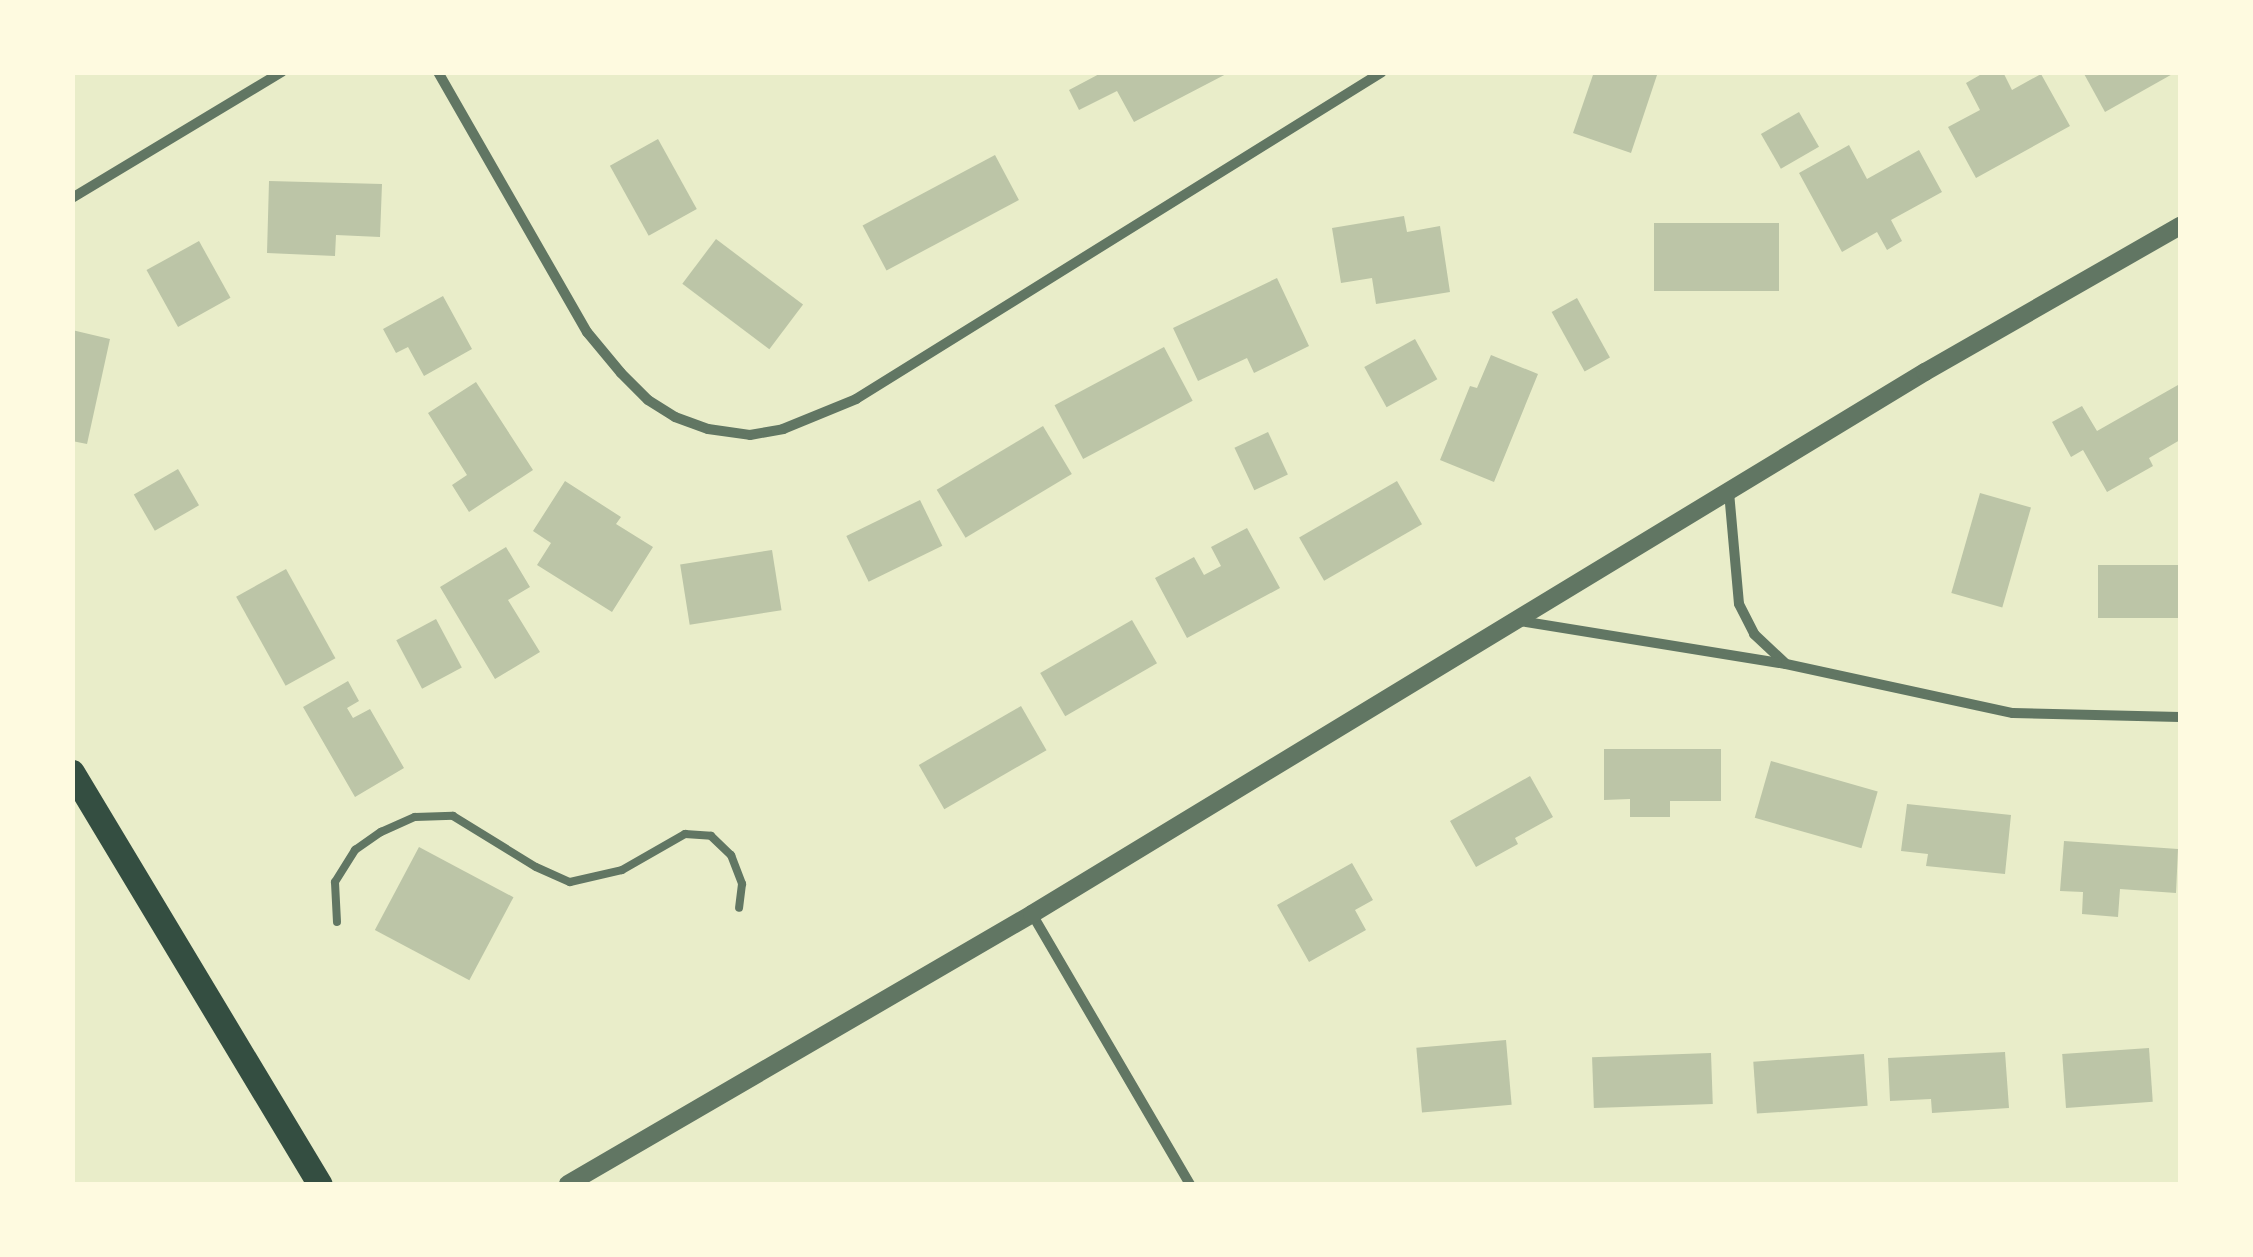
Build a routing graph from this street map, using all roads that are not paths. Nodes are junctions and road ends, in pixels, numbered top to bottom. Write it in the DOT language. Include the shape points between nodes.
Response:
graph roads {
  1 [pos="282,72"];
  2 [pos="438,72"];
  3 [pos="1382,72"];
  4 [pos="72,198"];
  5 [pos="2180,226"];
  6 [pos="1730,492"];
  7 [pos="1514,620"];
  8 [pos="1786,664"];
  9 [pos="2180,717"];
  10 [pos="72,772"];
  11 [pos="739,908"];
  12 [pos="1032,914"];
  13 [pos="338,922"];
  14 [pos="320,1184"];
  15 [pos="568,1184"];
  16 [pos="1190,1184"];
  1 -- 4 [label="street"];
  2 -- 3 [label="street" via="588,332 621,373 675,417 750,435 783,430 856,399"];
  5 -- 6 [label="street"];
  6 -- 7 [label="street"];
  6 -- 8 [label="street" via="1739,604 1754,634"];
  7 -- 8 [label="street"];
  7 -- 12 [label="street"];
  8 -- 9 [label="street" via="2013,713"];
  10 -- 14 [label="main road"];
  11 -- 13 [label="lane" via="742,884 731,856 711,836 685,834 622,870 570,882 454,816 415,818 355,850 335,882"];
  12 -- 15 [label="street"];
  12 -- 16 [label="street"];
}
